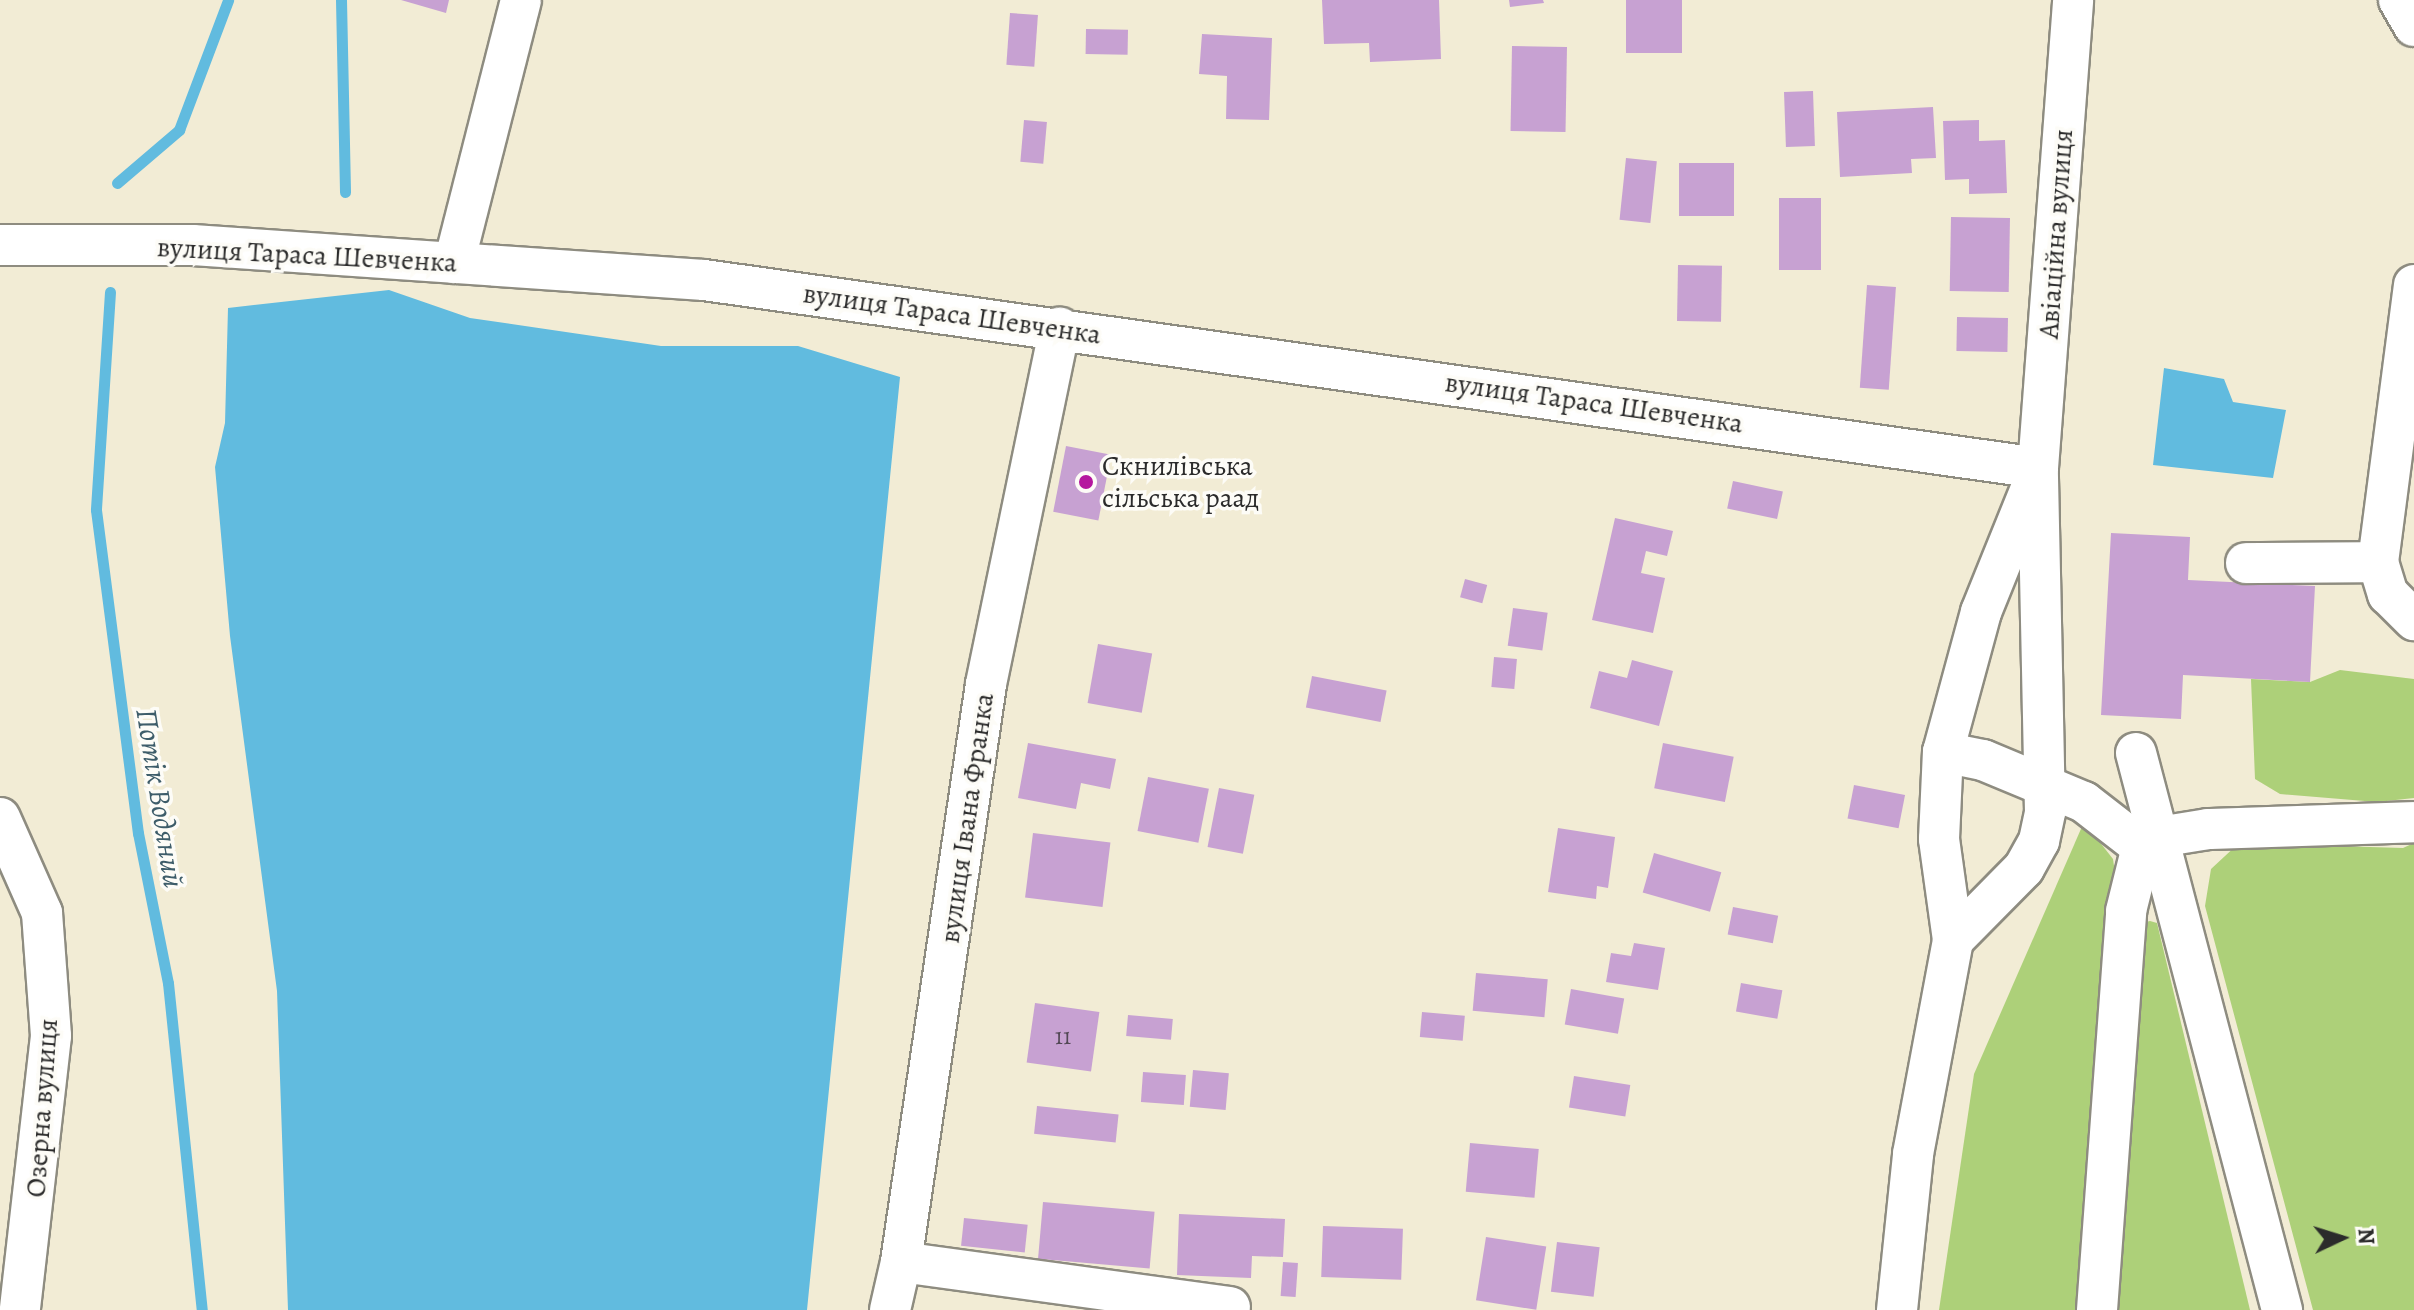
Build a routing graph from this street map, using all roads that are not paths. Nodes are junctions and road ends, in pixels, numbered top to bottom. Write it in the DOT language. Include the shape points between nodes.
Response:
graph roads {
  1 [pos="2073,0"];
  2 [pos="2399,0"];
  3 [pos="521,1"];
  4 [pos="2414,26"];
  5 [pos="0,245"];
  6 [pos="454,263"];
  7 [pos="2414,285"];
  8 [pos="1060,328"];
  9 [pos="2038,468"];
  10 [pos="2378,562"];
  11 [pos="2246,563"];
  12 [pos="2414,620"];
  13 [pos="1943,752"];
  14 [pos="2136,753"];
  15 [pos="2046,786"];
  16 [pos="0,818"];
  17 [pos="2414,822"];
  18 [pos="2151,842"];
  19 [pos="1953,940"];
  20 [pos="901,1262"];
  21 [pos="1230,1307"];
  22 [pos="20,1310"];
  23 [pos="890,1310"];
  24 [pos="1897,1310"];
  25 [pos="2097,1310"];
  26 [pos="2282,1310"];
  1 -- 9 [label="street, Авіаційна вулиця"];
  2 -- 4 [label="street"];
  3 -- 6 [label="street"];
  5 -- 6 [label="street, вулиця Тараса Шевченка" via="193,245"];
  6 -- 8 [label="street, вулиця Тараса Шевченка" via="704,280"];
  7 -- 10 [label="street"];
  8 -- 9 [label="street, вулиця Тараса Шевченка"];
  8 -- 20 [label="street, вулиця Івана Франка" via="986,684"];
  9 -- 13 [label="street" via="1981,612"];
  9 -- 15 [label="street"];
  10 -- 11 [label="street"];
  10 -- 12 [label="street" via="2388,594"];
  13 -- 15 [label="street" via="1983,760"];
  13 -- 19 [label="street" via="1939,839"];
  14 -- 18 [label="street"];
  15 -- 18 [label="street"];
  15 -- 19 [label="street" via="2039,841 2024,868"];
  16 -- 22 [label="street, Озерна вулиця" via="42,913 51,1036"];
  17 -- 18 [label="street" via="2208,829"];
  18 -- 25 [label="street" via="2126,911"];
  18 -- 26 [label="street"];
  19 -- 24 [label="street" via="1913,1154"];
  20 -- 21 [label="street"];
  20 -- 23 [label="street, вулиця Івана Франка"];
}
